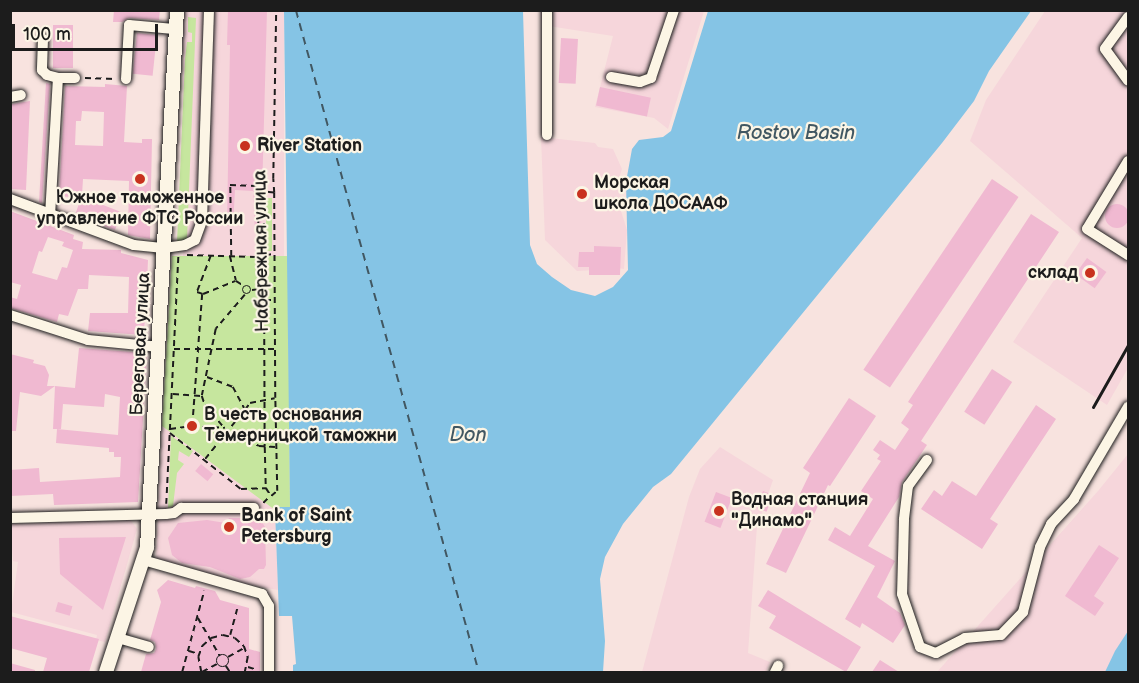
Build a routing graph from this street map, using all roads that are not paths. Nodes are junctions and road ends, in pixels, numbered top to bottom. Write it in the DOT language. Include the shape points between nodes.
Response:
graph roads {
  1 [pos="177,10"];
  2 [pos="209,10"];
  3 [pos="547,10"];
  4 [pos="674,10"];
  5 [pos="1128,17"];
  6 [pos="174,29"];
  7 [pos="43,39"];
  8 [pos="611,77"];
  9 [pos="58,78"];
  10 [pos="75,78"];
  11 [pos="126,79"];
  12 [pos="1128,81"];
  13 [pos="547,135"];
  14 [pos="1128,161"];
  15 [pos="10,199"];
  16 [pos="50,216"];
  17 [pos="164,248"];
  18 [pos="1128,255"];
  19 [pos="10,315"];
  20 [pos="167,348"];
  21 [pos="1128,407"];
  22 [pos="927,460"];
  23 [pos="254,507"];
  24 [pos="150,515"];
  25 [pos="10,518"];
  26 [pos="143,560"];
  27 [pos="118,638"];
  28 [pos="148,647"];
  29 [pos="263,671"];
  30 [pos="106,672"];
  1 -- 6 [label="main road, Береговая улица"];
  2 -- 17 [label="street" via="202,221 195,240"];
  3 -- 13 [label="street"];
  4 -- 8 [label="street" via="651,78 640,82"];
  5 -- 12 [label="street" via="1105,49"];
  6 -- 11 [label="street" via="129,25"];
  6 -- 17 [label="main road, Береговая улица"];
  7 -- 9 [label="street" via="42,70"];
  9 -- 10 [label="street"];
  9 -- 16 [label="street"];
  14 -- 18 [label="street" via="1087,228"];
  15 -- 16 [label="street"];
  16 -- 17 [label="street" via="134,245"];
  17 -- 20 [label="main road, Береговая улица"];
  19 -- 20 [label="street" via="88,340"];
  20 -- 24 [label="main road, Береговая улица"];
  21 -- 22 [label="street" via="1074,499 1051,524 1040,547 1023,612 1000,635 965,638 936,653 920,647 902,594 908,486"];
  23 -- 24 [label="street" via="181,508 174,513"];
  24 -- 25 [label="street"];
  24 -- 26 [label="main road, Береговая улица"];
  26 -- 27 [label="main road, Береговая улица"];
  26 -- 29 [label="street" via="265,596 269,606"];
  27 -- 28 [label="street"];
  27 -- 30 [label="main road, Береговая улица"];
}
